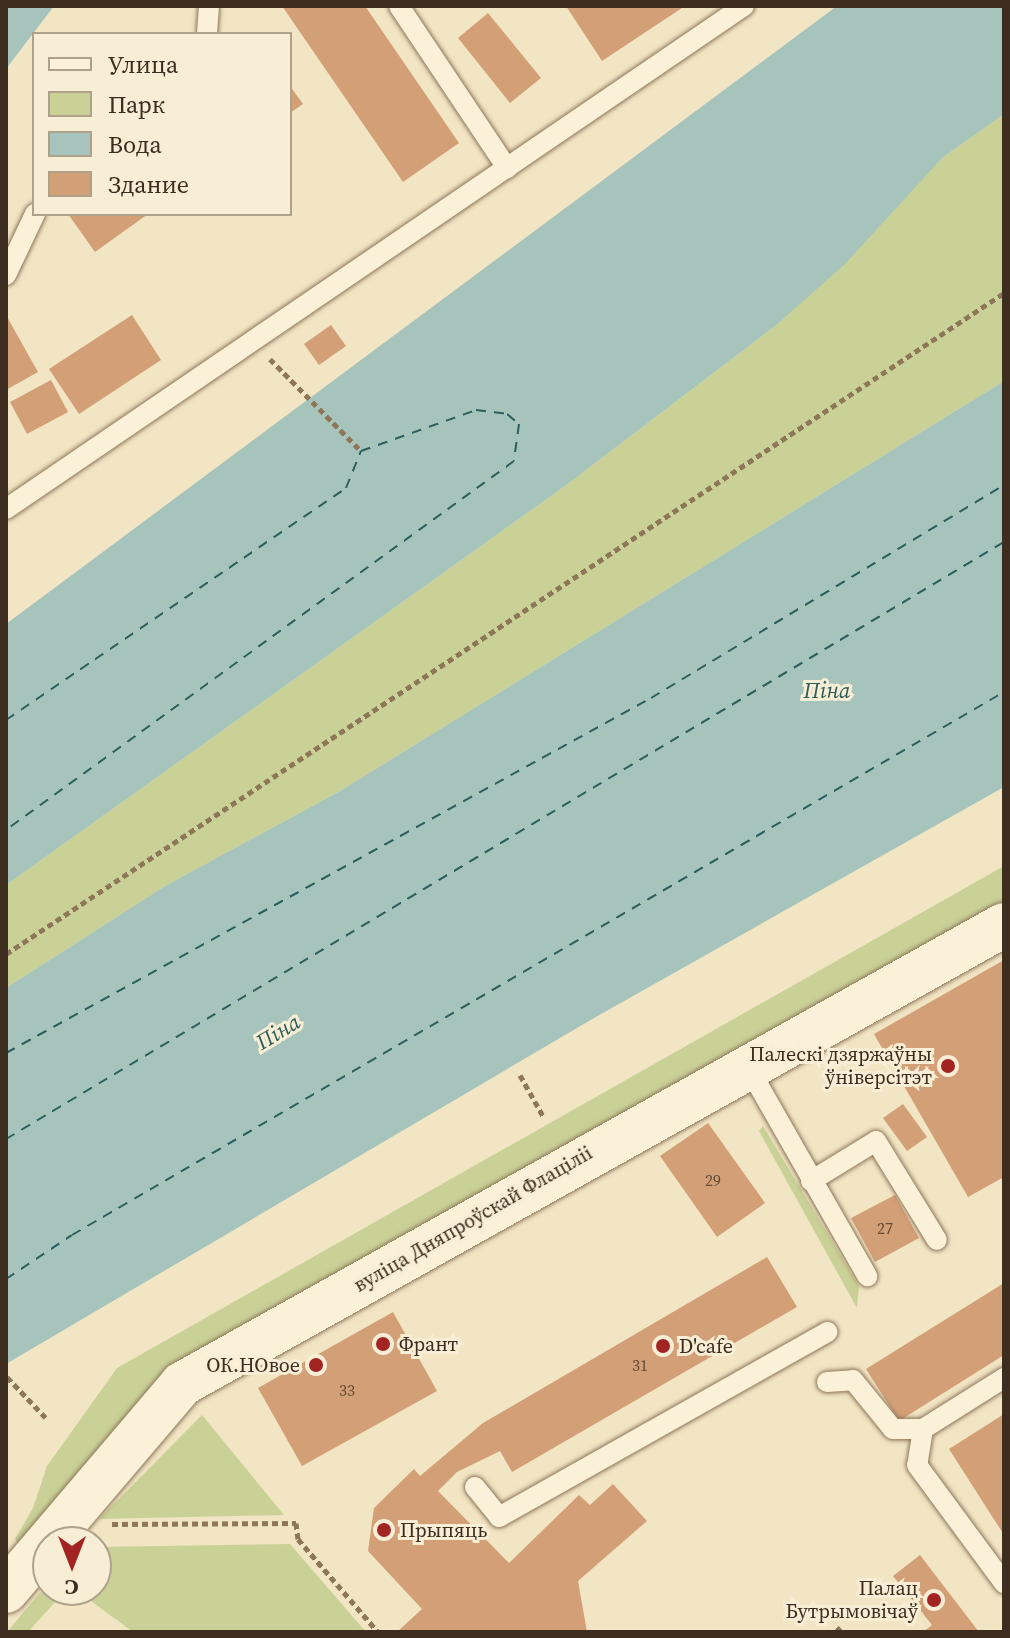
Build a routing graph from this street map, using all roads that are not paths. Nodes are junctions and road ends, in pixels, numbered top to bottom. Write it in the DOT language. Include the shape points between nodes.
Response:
graph roads {
  1 [pos="209,6"];
  2 [pos="399,6"];
  3 [pos="744,6"];
  4 [pos="207,32"];
  5 [pos="507,168"];
  6 [pos="34,216"];
  7 [pos="6,275"];
  8 [pos="6,509"];
  9 [pos="1004,925"];
  10 [pos="748,1067"];
  11 [pos="811,1181"];
  12 [pos="937,1240"];
  13 [pos="867,1276"];
  14 [pos="827,1332"];
  15 [pos="1004,1378"];
  16 [pos="827,1382"];
  17 [pos="923,1429"];
  18 [pos="475,1487"];
  19 [pos="1004,1583"];
  20 [pos="6,1591"];
  1 -- 4 [label="lane"];
  2 -- 5 [label="lane"];
  3 -- 5 [label="lane"];
  5 -- 8 [label="lane"];
  6 -- 7 [label="lane"];
  9 -- 10 [label="street, вуліца Дняпроўскай Флаціліі"];
  10 -- 11 [label="lane"];
  10 -- 20 [label="street, вуліца Дняпроўскай Флаціліі" via="182,1384"];
  11 -- 12 [label="lane" via="876,1141"];
  11 -- 13 [label="lane"];
  14 -- 18 [label="lane" via="499,1517"];
  15 -- 17 [label="lane"];
  16 -- 17 [label="lane" via="853,1380 893,1429"];
  17 -- 19 [label="lane" via="917,1465"];
}
